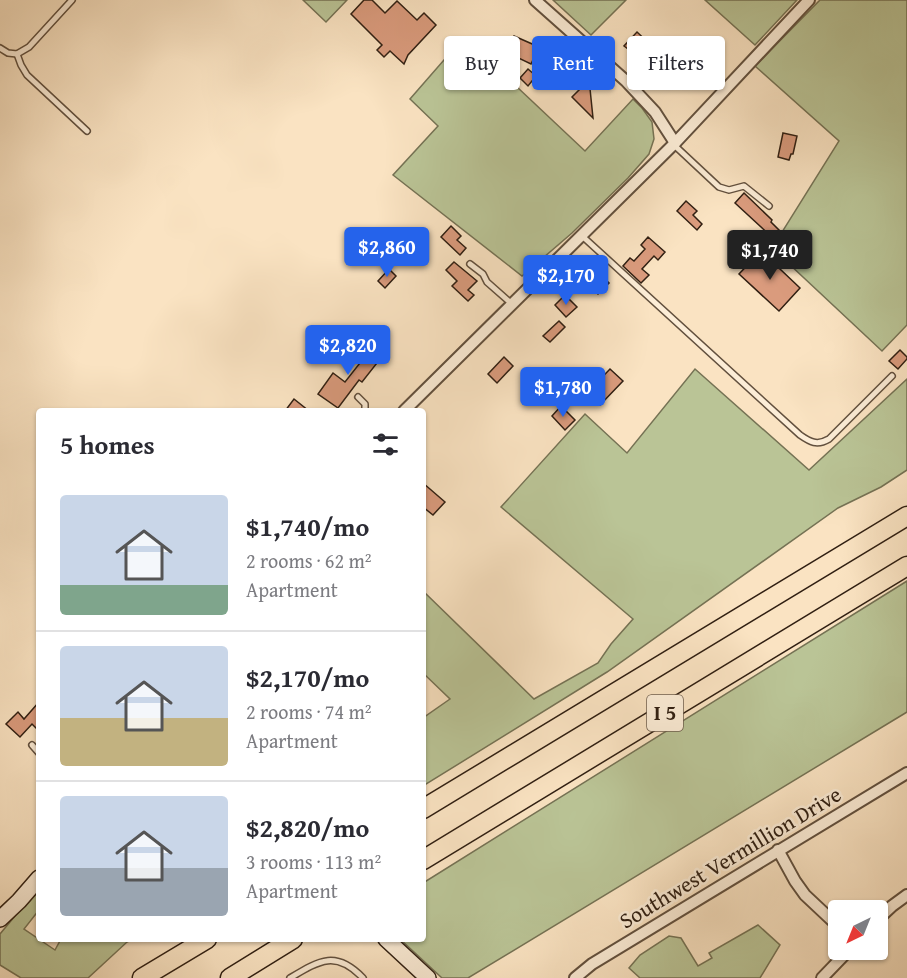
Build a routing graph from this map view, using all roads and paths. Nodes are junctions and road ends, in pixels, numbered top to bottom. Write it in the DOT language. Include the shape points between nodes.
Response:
graph roads {
  1 [pos="72,0"];
  2 [pos="535,0"];
  3 [pos="808,0"];
  4 [pos="0,48"];
  5 [pos="17,54"];
  6 [pos="87,131"];
  7 [pos="674,143"];
  8 [pos="768,206"];
  9 [pos="581,236"];
  10 [pos="470,264"];
  11 [pos="512,304"];
  12 [pos="892,376"];
  13 [pos="358,397"];
  14 [pos="365,408"];
  15 [pos="407,408"];
  16 [pos="907,516"];
  17 [pos="907,566"];
  18 [pos="32,745"];
  19 [pos="36,750"];
  20 [pos="907,773"];
  21 [pos="426,807"];
  22 [pos="778,850"];
  23 [pos="426,858"];
  24 [pos="36,883"];
  25 [pos="907,895"];
  26 [pos="888,911"];
  27 [pos="828,917"];
  28 [pos="0,919"];
  29 [pos="202,942"];
  30 [pos="288,942"];
  31 [pos="389,942"];
  32 [pos="839,960"];
  33 [pos="142,978"];
  34 [pos="230,978"];
  35 [pos="290,978"];
  36 [pos="363,978"];
  37 [pos="428,978"];
  38 [pos="575,978"];
  39 [pos="822,978"];
  1 -- 5 [label="lane"];
  2 -- 7 [label="street" via="626,81 655,112"];
  3 -- 7 [label="street"];
  4 -- 5 [label="lane"];
  5 -- 6 [label="lane" via="27,75"];
  7 -- 8 [label="lane" via="719,187 729,190 744,186"];
  7 -- 9 [label="street"];
  9 -- 11 [label="street"];
  9 -- 12 [label="lane" via="810,442 829,439"];
  10 -- 11 [label="lane"];
  11 -- 15 [label="street"];
  13 -- 14 [label="lane"];
  16 -- 21 [label="highway, I 5"];
  17 -- 23 [label="highway, I 5"];
  18 -- 19 [label="lane"];
  20 -- 22 [label="street, Southwest Vermillion Drive"];
  22 -- 27 [label="street" via="805,895"];
  22 -- 38 [label="street, Southwest Vermillion Drive"];
  24 -- 28 [label="street"];
  25 -- 26 [label="street"];
  29 -- 33 [label="highway"];
  30 -- 34 [label="highway"];
  31 -- 37 [label="street"];
  32 -- 39 [label="street"];
  35 -- 36 [label="lane" via="327,960 344,963"];
}
